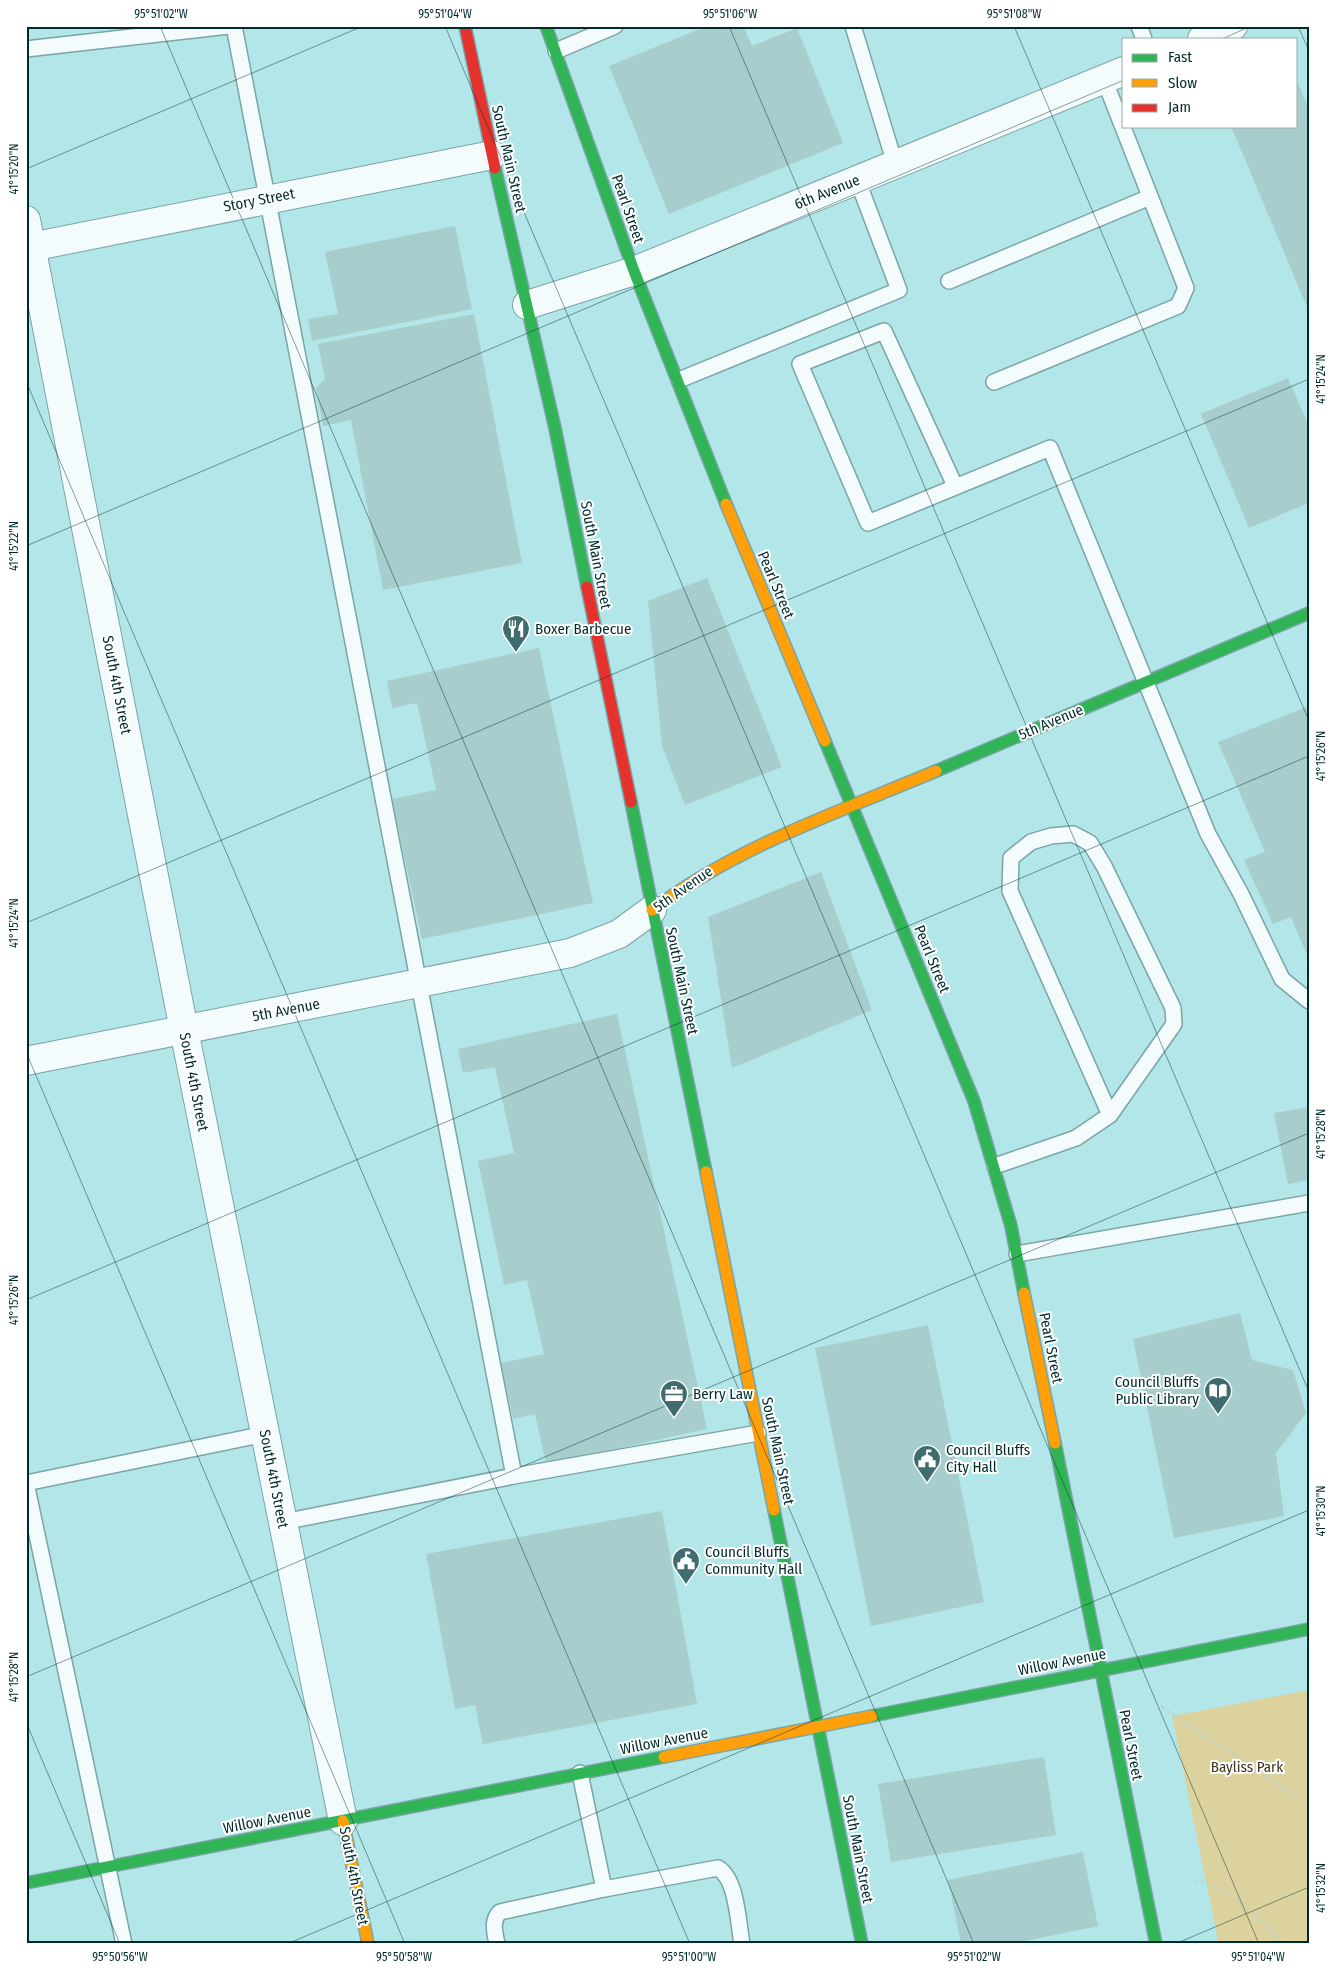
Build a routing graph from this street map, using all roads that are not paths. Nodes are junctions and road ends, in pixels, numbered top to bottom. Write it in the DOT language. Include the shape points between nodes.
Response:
graph roads {
  1 [pos="229,26"];
  2 [pos="234,26"];
  3 [pos="465,26"];
  4 [pos="546,26"];
  5 [pos="615,26"];
  6 [pos="853,26"];
  7 [pos="1139,26"];
  8 [pos="1233,26"];
  9 [pos="1144,38"];
  10 [pos="1204,38"];
  11 [pos="26,49"];
  12 [pos="556,51"];
  13 [pos="1114,75"];
  14 [pos="1122,102"];
  15 [pos="1130,128"];
  16 [pos="492,155"];
  17 [pos="895,164"];
  18 [pos="857,179"];
  19 [pos="1150,197"];
  20 [pos="268,198"];
  21 [pos="26,220"];
  22 [pos="29,247"];
  23 [pos="634,271"];
  24 [pos="949,282"];
  25 [pos="527,305"];
  26 [pos="679,380"];
  27 [pos="994,382"];
  28 [pos="955,486"];
  29 [pos="1309,613"];
  30 [pos="1145,682"];
  31 [pos="852,805"];
  32 [pos="652,910"];
  33 [pos="419,983"];
  34 [pos="1309,1001"];
  35 [pos="184,1030"];
  36 [pos="26,1061"];
  37 [pos="1110,1115"];
  38 [pos="995,1166"];
  39 [pos="1309,1203"];
  40 [pos="1017,1254"];
  41 [pos="758,1433"];
  42 [pos="265,1434"];
  43 [pos="514,1476"];
  44 [pos="26,1483"];
  45 [pos="283,1522"];
  46 [pos="1309,1630"];
  47 [pos="1100,1670"];
  48 [pos="818,1725"];
  49 [pos="580,1773"];
  50 [pos="343,1821"];
  51 [pos="109,1866"];
  52 [pos="26,1883"];
  53 [pos="604,1889"];
  54 [pos="124,1944"];
  55 [pos="368,1944"];
  56 [pos="497,1944"];
  57 [pos="742,1944"];
  58 [pos="862,1944"];
  59 [pos="1156,1944"];
  1 -- 11 [label="lane"];
  2 -- 20 [label="lane"];
  3 -- 16 [label="main road, South Main Street"];
  4 -- 12 [label="main road, Pearl Street"];
  5 -- 12 [label="lane"];
  6 -- 17 [label="lane"];
  7 -- 9 [label="lane"];
  8 -- 10 [label="street"];
  12 -- 23 [label="main road, Pearl Street"];
  13 -- 14 [label="lane"];
  13 -- 17 [label="street, 6th Avenue"];
  15 -- 19 [label="lane"];
  16 -- 20 [label="street, Story Street"];
  16 -- 25 [label="main road, South Main Street"];
  17 -- 18 [label="street, 6th Avenue"];
  18 -- 23 [label="street, 6th Avenue"];
  18 -- 26 [label="lane" via="899,290"];
  19 -- 24 [label="lane"];
  19 -- 27 [label="lane" via="1186,288 1178,306"];
  20 -- 22 [label="street, Story Street"];
  20 -- 33 [label="lane"];
  21 -- 22 [label="street, South 4th Street"];
  22 -- 35 [label="street, South 4th Street"];
  23 -- 25 [label="street, 6th Avenue"];
  23 -- 26 [label="main road, Pearl Street"];
  25 -- 32 [label="main road, South Main Street" via="555,428"];
  26 -- 31 [label="main road, Pearl Street" via="723,496"];
  28 -- 28 [label="lane" via="868,523 800,364 884,331"];
  28 -- 30 [label="lane" via="1050,448"];
  29 -- 30 [label="main road, 5th Avenue"];
  30 -- 31 [label="main road, 5th Avenue"];
  30 -- 34 [label="lane" via="1208,834 1282,979"];
  31 -- 32 [label="main road, 5th Avenue" via="737,855 685,885"];
  31 -- 38 [label="main road, Pearl Street" via="974,1101"];
  32 -- 33 [label="street, 5th Avenue" via="619,934 570,953"];
  32 -- 41 [label="main road, South Main Street"];
  33 -- 35 [label="street, 5th Avenue"];
  33 -- 43 [label="lane"];
  35 -- 36 [label="street, 5th Avenue"];
  35 -- 42 [label="street, South 4th Street"];
  37 -- 37 [label="lane" via="1174,1024 1173,1008 1090,843 1073,834 1051,836 1031,842 1011,858 1010,891"];
  37 -- 38 [label="lane" via="1076,1138"];
  38 -- 40 [label="main road, Pearl Street"];
  39 -- 40 [label="lane"];
  40 -- 47 [label="main road, Pearl Street"];
  41 -- 43 [label="lane"];
  41 -- 48 [label="main road, South Main Street"];
  42 -- 44 [label="lane"];
  42 -- 45 [label="street, South 4th Street"];
  43 -- 45 [label="lane"];
  44 -- 51 [label="lane"];
  45 -- 50 [label="street, South 4th Street"];
  46 -- 47 [label="main road, Willow Avenue"];
  47 -- 48 [label="main road, Willow Avenue"];
  47 -- 59 [label="main road, Pearl Street"];
  48 -- 49 [label="main road, Willow Avenue"];
  48 -- 58 [label="main road, South Main Street"];
  49 -- 50 [label="main road, Willow Avenue"];
  49 -- 53 [label="lane"];
  50 -- 51 [label="main road, Willow Avenue"];
  50 -- 55 [label="main road, South 4th Street"];
  51 -- 52 [label="main road, Willow Avenue"];
  51 -- 54 [label="lane"];
  53 -- 56 [label="lane" via="500,1912 494,1925"];
  53 -- 57 [label="lane" via="718,1868 731,1882"];
}
